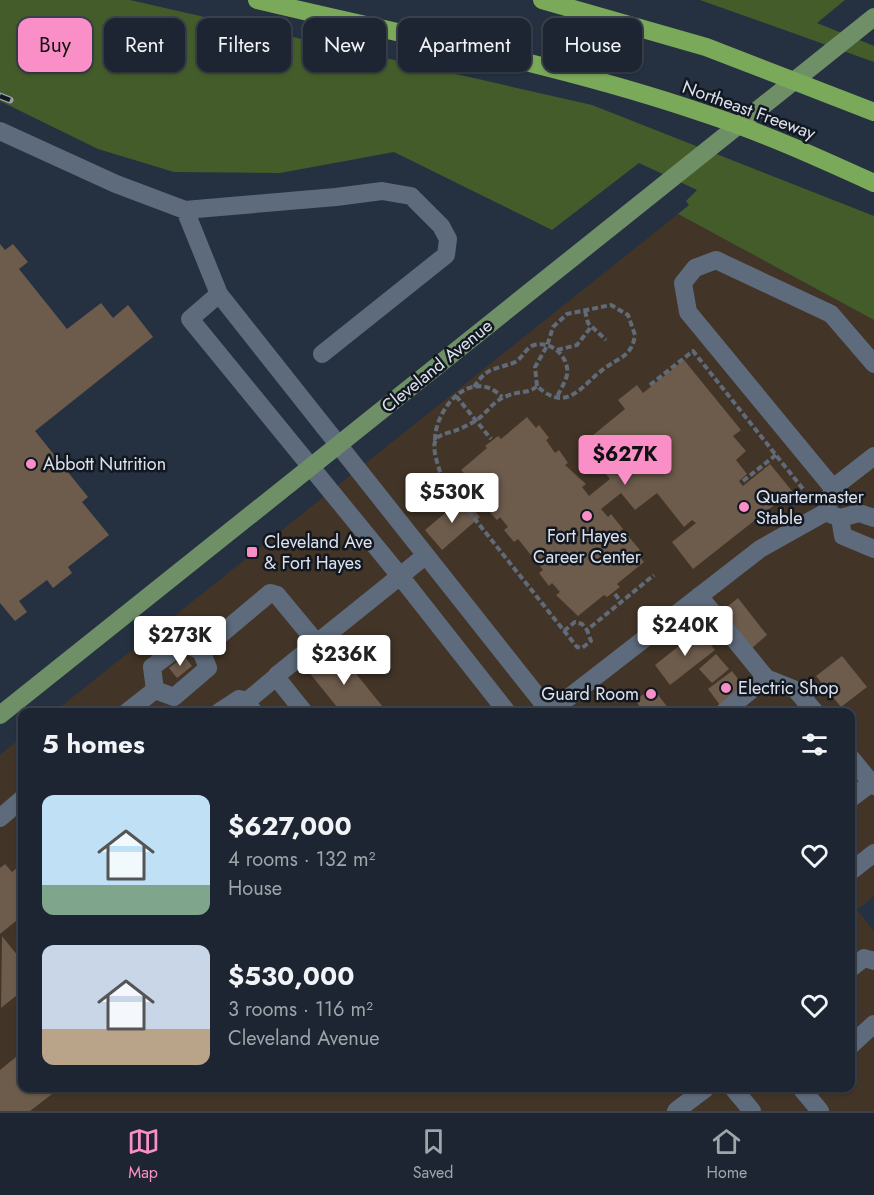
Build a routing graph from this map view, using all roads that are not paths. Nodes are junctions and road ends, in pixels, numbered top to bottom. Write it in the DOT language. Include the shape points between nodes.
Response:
graph roads {
  1 [pos="257,0"];
  2 [pos="543,0"];
  3 [pos="874,17"];
  4 [pos="874,112"];
  5 [pos="0,131"];
  6 [pos="874,183"];
  7 [pos="184,210"];
  8 [pos="219,294"];
  9 [pos="322,354"];
  10 [pos="874,364"];
  11 [pos="337,446"];
  12 [pos="874,456"];
  13 [pos="312,466"];
  14 [pos="833,488"];
  15 [pos="833,515"];
  16 [pos="874,519"];
  17 [pos="874,549"];
  18 [pos="425,556"];
  19 [pos="400,576"];
  20 [pos="699,596"];
  21 [pos="316,642"];
  22 [pos="201,651"];
  23 [pos="276,678"];
  24 [pos="766,678"];
  25 [pos="155,690"];
  26 [pos="250,707"];
  27 [pos="133,708"];
  28 [pos="224,708"];
  29 [pos="301,708"];
  30 [pos="504,708"];
  31 [pos="547,708"];
  32 [pos="555,708"];
  33 [pos="729,708"];
  34 [pos="812,708"];
  35 [pos="0,715"];
  36 [pos="855,763"];
  37 [pos="873,783"];
  38 [pos="855,796"];
  39 [pos="18,802"];
  40 [pos="0,818"];
  41 [pos="874,853"];
  42 [pos="855,868"];
  43 [pos="874,961"];
  44 [pos="855,965"];
  45 [pos="874,1024"];
  46 [pos="855,1041"];
  47 [pos="701,1092"];
  48 [pos="736,1092"];
  49 [pos="804,1092"];
  50 [pos="676,1111"];
  51 [pos="752,1111"];
  52 [pos="820,1111"];
  1 -- 6 [label="highway, Northeast Freeway" via="495,54 706,114 785,143"];
  2 -- 4 [label="highway" via="706,47"];
  3 -- 11 [label="main road, Cleveland Avenue"];
  5 -- 7 [label="lane"];
  7 -- 8 [label="lane"];
  7 -- 9 [label="lane" via="382,191 411,196 441,226 448,239 446,255"];
  8 -- 11 [label="lane"];
  8 -- 13 [label="lane" via="190,319"];
  10 -- 14 [label="lane" via="831,314 716,260 695,268 682,283 688,312"];
  11 -- 13 [label="main road, Cleveland Avenue"];
  11 -- 18 [label="lane"];
  12 -- 14 [label="lane"];
  13 -- 19 [label="lane"];
  13 -- 35 [label="main road, Cleveland Avenue"];
  14 -- 15 [label="lane"];
  15 -- 16 [label="lane" via="859,513"];
  15 -- 17 [label="lane" via="843,536"];
  15 -- 20 [label="lane" via="760,549"];
  18 -- 19 [label="lane"];
  18 -- 31 [label="lane"];
  19 -- 21 [label="lane"];
  19 -- 30 [label="lane"];
  20 -- 24 [label="lane"];
  20 -- 32 [label="lane"];
  21 -- 22 [label="lane" via="273,593"];
  21 -- 23 [label="lane"];
  22 -- 25 [label="lane" via="184,643 152,667"];
  22 -- 25 [label="lane" via="208,668 174,697"];
  23 -- 26 [label="lane"];
  23 -- 29 [label="lane"];
  24 -- 33 [label="lane"];
  24 -- 34 [label="lane" via="796,690"];
  25 -- 27 [label="lane"];
  26 -- 28 [label="lane" via="239,699"];
  36 -- 37 [label="lane"];
  37 -- 38 [label="lane"];
  39 -- 40 [label="lane"];
  41 -- 42 [label="lane"];
  43 -- 44 [label="lane" via="864,958"];
  45 -- 46 [label="lane"];
  47 -- 50 [label="lane"];
  48 -- 51 [label="lane"];
  49 -- 52 [label="lane"];
}
